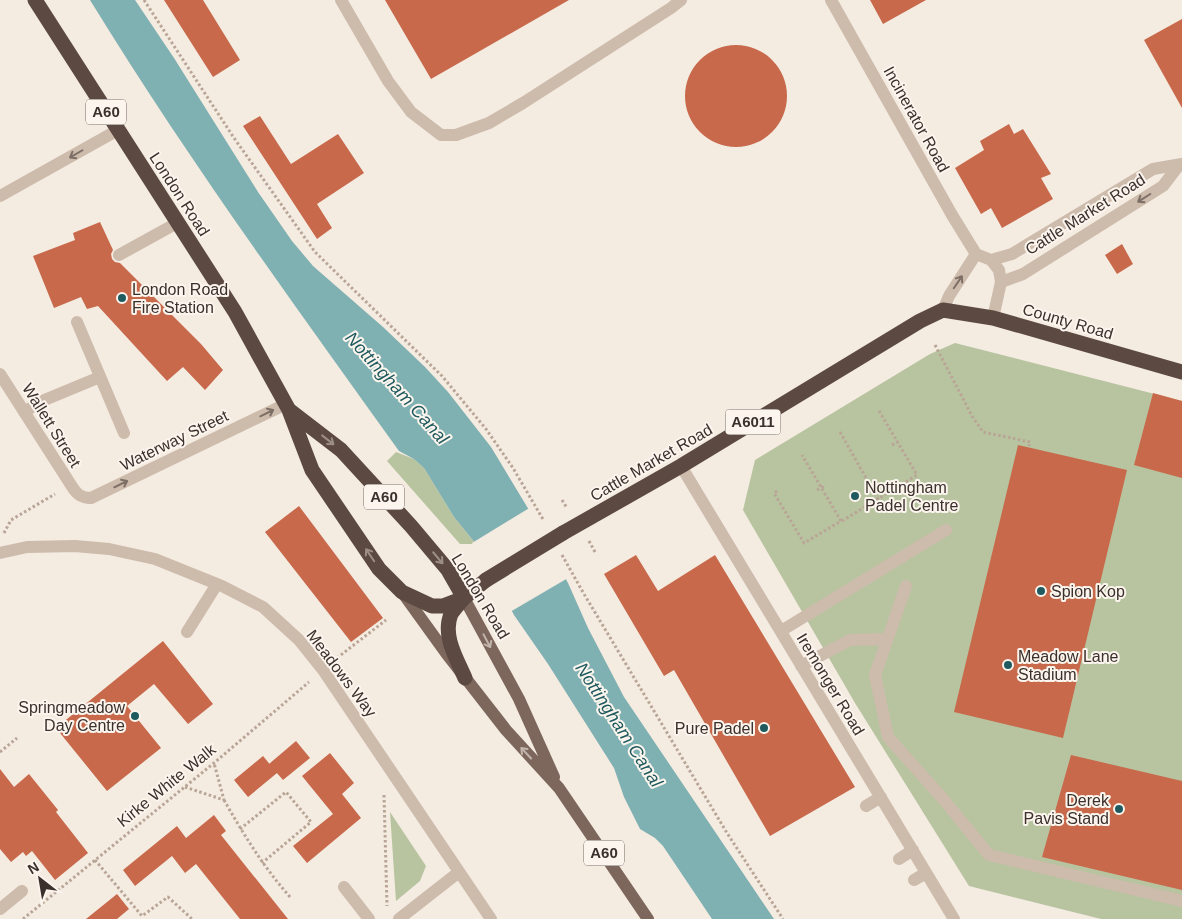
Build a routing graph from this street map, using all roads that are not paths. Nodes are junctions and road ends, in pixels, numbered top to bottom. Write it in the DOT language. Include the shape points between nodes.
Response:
graph roads {
  1 [pos="36,0"];
  2 [pos="341,0"];
  3 [pos="680,0"];
  4 [pos="831,0"];
  5 [pos="118,130"];
  6 [pos="1180,164"];
  7 [pos="3,194"];
  8 [pos="177,223"];
  9 [pos="976,254"];
  10 [pos="119,255"];
  11 [pos="991,260"];
  12 [pos="1001,282"];
  13 [pos="942,310"];
  14 [pos="993,318"];
  15 [pos="77,322"];
  16 [pos="1182,372"];
  17 [pos="0,374"];
  18 [pos="100,377"];
  19 [pos="287,407"];
  20 [pos="24,412"];
  21 [pos="124,433"];
  22 [pos="681,466"];
  23 [pos="74,489"];
  24 [pos="946,530"];
  25 [pos="0,553"];
  26 [pos="217,584"];
  27 [pos="906,586"];
  28 [pos="402,592"];
  29 [pos="464,598"];
  30 [pos="781,631"];
  31 [pos="187,632"];
  32 [pos="887,639"];
  33 [pos="801,666"];
  34 [pos="465,678"];
  35 [pos="559,788"];
  36 [pos="881,797"];
  37 [pos="866,806"];
  38 [pos="913,850"];
  39 [pos="899,859"];
  40 [pos="460,872"];
  41 [pos="926,872"];
  42 [pos="914,880"];
  43 [pos="344,887"];
  44 [pos="22,891"];
  45 [pos="1182,901"];
  46 [pos="0,909"];
  47 [pos="369,919"];
  48 [pos="399,919"];
  49 [pos="491,919"];
  50 [pos="648,919"];
  51 [pos="954,919"];
  1 -- 5 [label="highway, London Road / A60"];
  2 -- 3 [label="street" via="388,81 411,112 441,135 456,135 489,123 523,103"];
  4 -- 9 [label="street, Incinerator Road"];
  5 -- 7 [label="street, one-way"];
  5 -- 8 [label="highway, London Road / A60"];
  6 -- 11 [label="street, Cattle Market Road" via="1152,169 1012,254"];
  6 -- 12 [label="street, Cattle Market Road, one-way" via="1163,186 1023,274"];
  8 -- 10 [label="street"];
  8 -- 19 [label="highway, London Road / A60" via="235,312"];
  9 -- 11 [label="street"];
  13 -- 9 [label="street, one-way"];
  11 -- 12 [label="street" via="999,270"];
  12 -- 14 [label="street"];
  13 -- 14 [label="highway, County Road"];
  13 -- 22 [label="highway, Cattle Market Road / A6011"];
  14 -- 16 [label="highway, County Road"];
  15 -- 18 [label="street"];
  17 -- 20 [label="street, Wallett Street"];
  18 -- 20 [label="street"];
  18 -- 21 [label="street"];
  23 -- 19 [label="street, Waterway Street, one-way" via="83,498 91,498"];
  28 -- 19 [label="highway, London Road / A60, one-way" via="379,569 312,470"];
  19 -- 29 [label="highway, London Road / A60, one-way" via="341,450 412,526 442,563"];
  20 -- 23 [label="street, Wallett Street"];
  22 -- 29 [label="highway, Cattle Market Road / A6011, bridge" via="563,533 486,580"];
  22 -- 30 [label="street, Iremonger Road"];
  24 -- 30 [label="street"];
  25 -- 26 [label="street, Meadows Way" via="27,547 109,549 155,559"];
  26 -- 31 [label="street"];
  26 -- 40 [label="street, Meadows Way" via="263,607 299,640 323,670"];
  27 -- 32 [label="street"];
  28 -- 29 [label="highway, Cattle Market Road" via="432,606 443,606"];
  28 -- 34 [label="main road, London Road / A60"];
  29 -- 34 [label="highway" via="452,614 448,627 449,642"];
  29 -- 35 [label="main road, London Road / A60, one-way" via="519,699"];
  30 -- 33 [label="street, Iremonger Road"];
  32 -- 33 [label="street" via="850,640"];
  32 -- 45 [label="street" via="875,674 888,738 989,855"];
  33 -- 36 [label="street, Iremonger Road"];
  35 -- 34 [label="main road, London Road / A60, one-way" via="506,730"];
  35 -- 50 [label="main road, London Road / A60"];
  36 -- 37 [label="street"];
  36 -- 38 [label="street, Iremonger Road"];
  38 -- 39 [label="street"];
  38 -- 41 [label="street, Iremonger Road"];
  40 -- 48 [label="street"];
  40 -- 49 [label="street, Meadows Way"];
  41 -- 42 [label="street"];
  41 -- 51 [label="street, Iremonger Road"];
  43 -- 47 [label="street"];
  44 -- 46 [label="street"];
}
